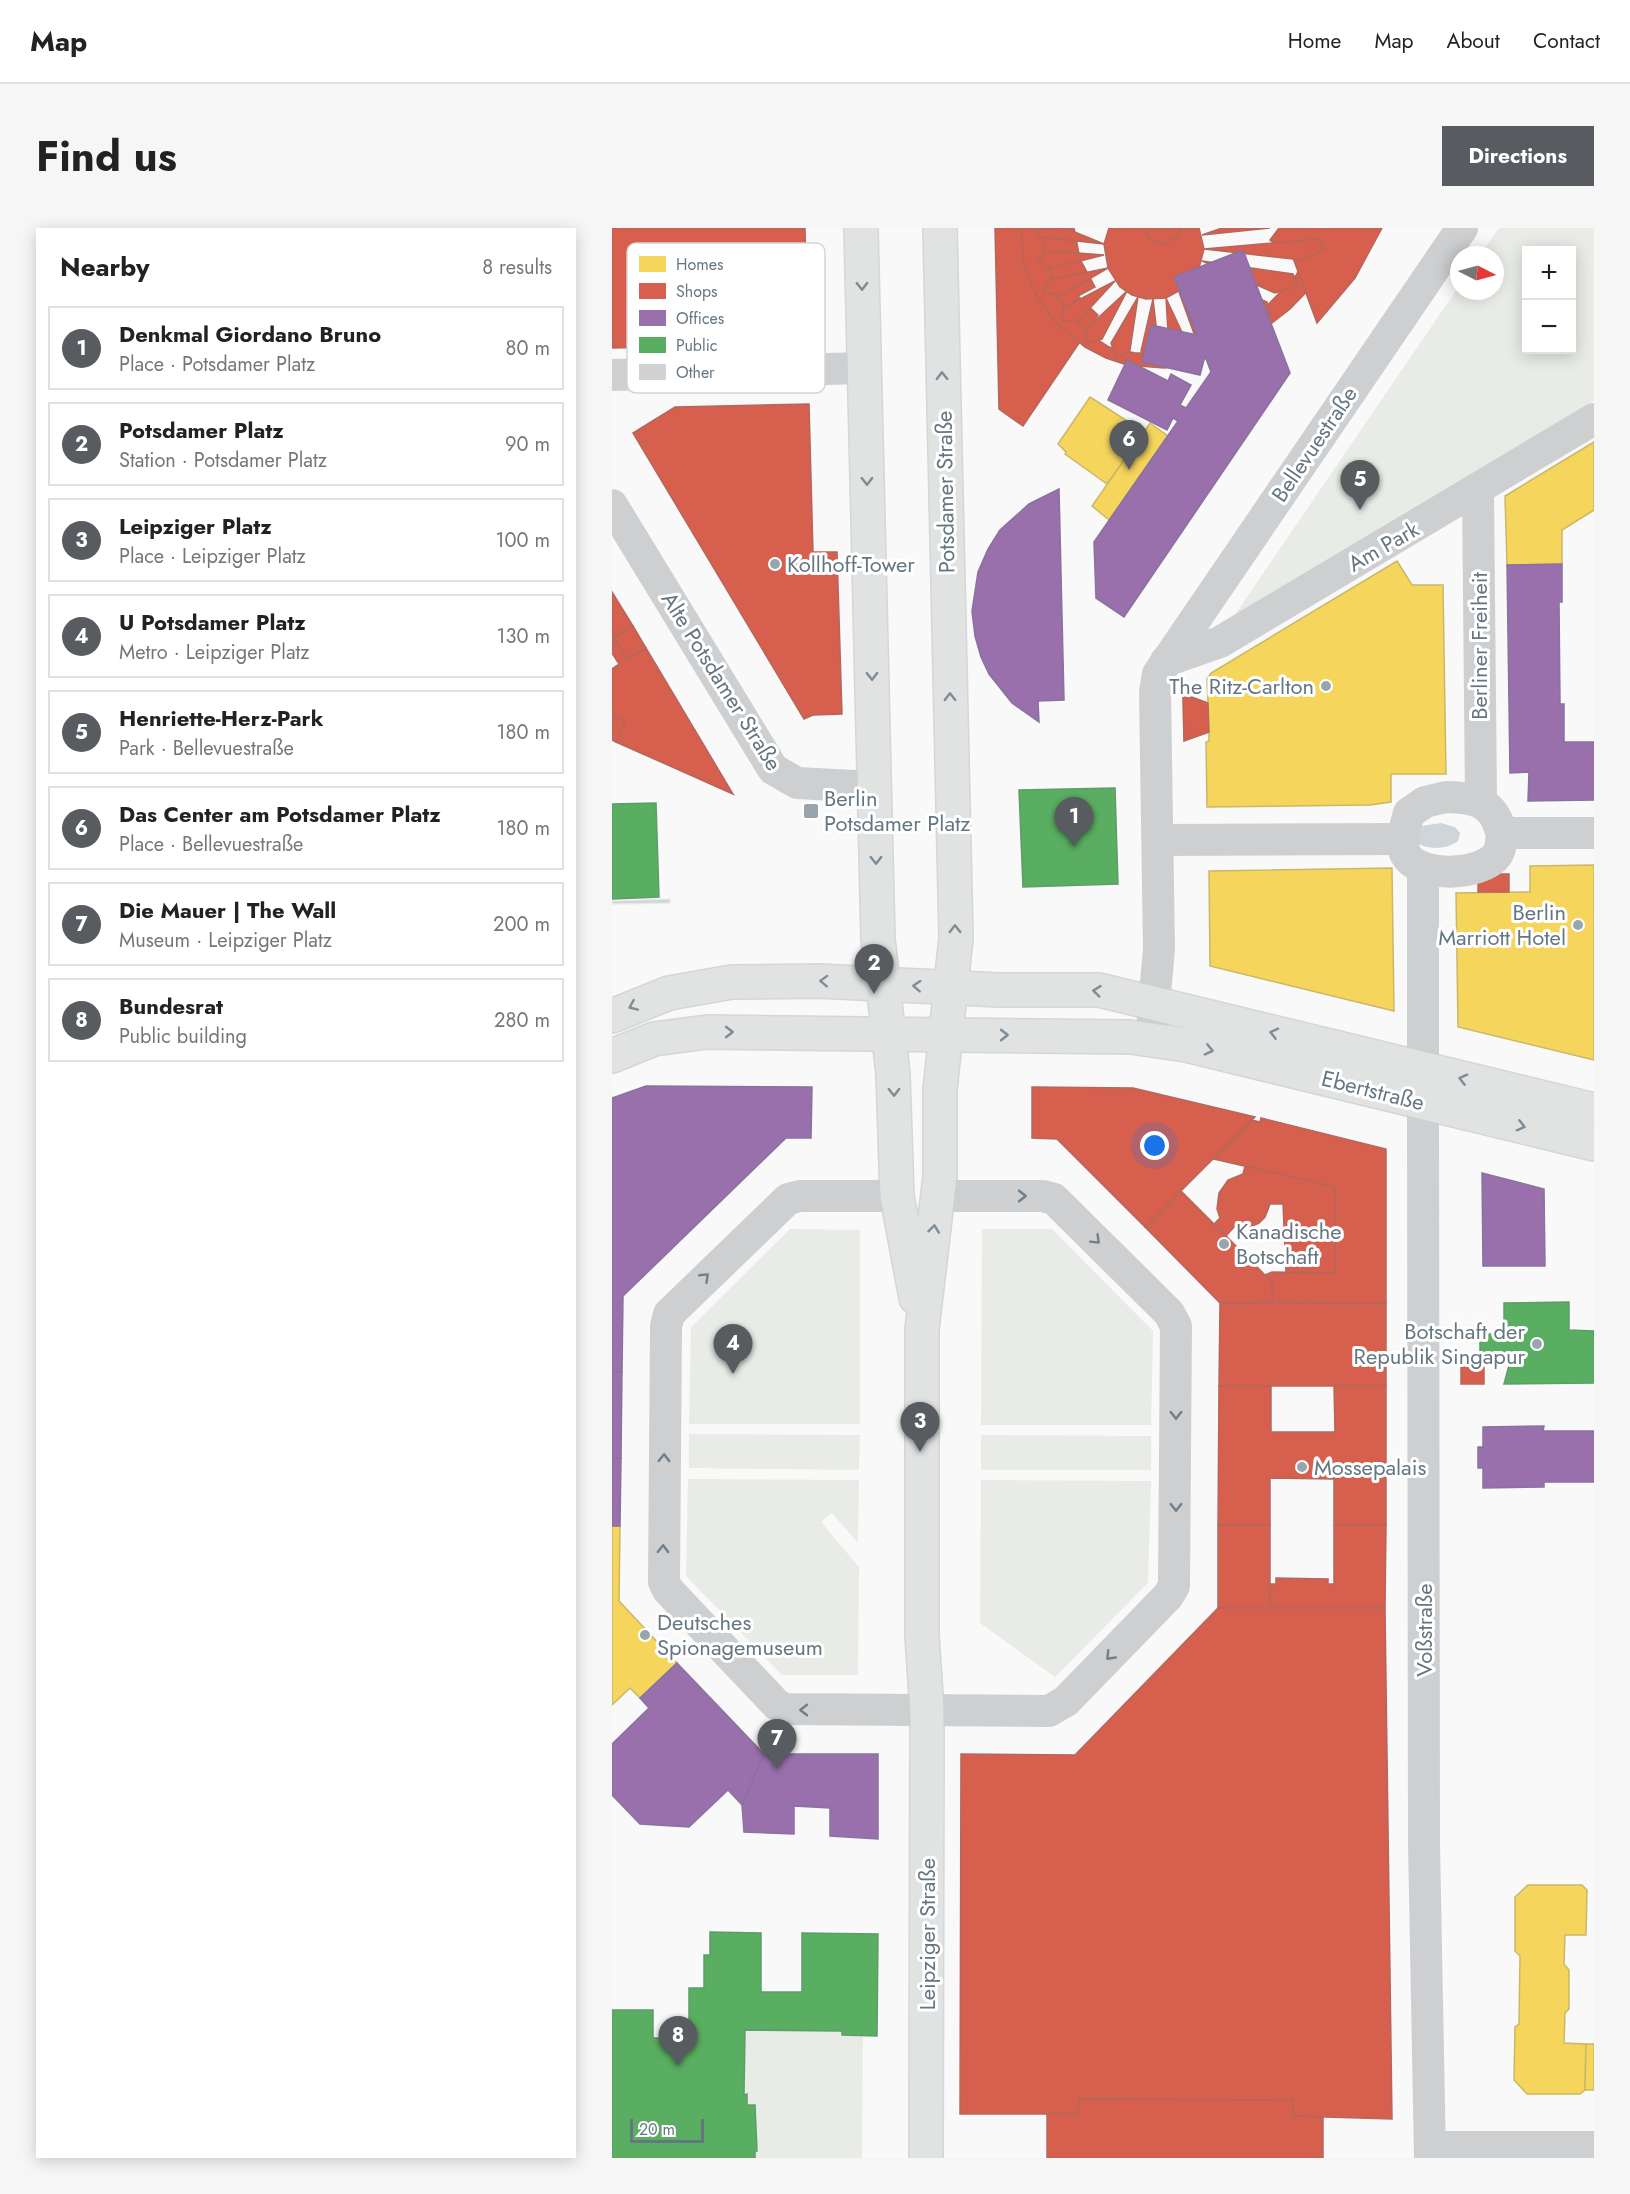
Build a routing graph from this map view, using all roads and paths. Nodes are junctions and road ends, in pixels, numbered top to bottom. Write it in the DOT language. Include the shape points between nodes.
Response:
graph roads {
  1 [pos="861,228"];
  2 [pos="940,228"];
  3 [pos="1462,228"];
  4 [pos="864,368"];
  5 [pos="825,369"];
  6 [pos="612,375"];
  7 [pos="627,375"];
  8 [pos="1594,419"];
  9 [pos="1478,490"];
  10 [pos="612,505"];
  11 [pos="1166,661"];
  12 [pos="874,787"];
  13 [pos="1480,802"];
  14 [pos="1594,833"];
  15 [pos="1502,834"];
  16 [pos="1403,839"];
  17 [pos="1159,840"];
  18 [pos="1423,868"];
  19 [pos="882,984"];
  20 [pos="951,987"];
  21 [pos="1154,1004"];
  22 [pos="612,1016"];
  23 [pos="888,1033"];
  24 [pos="946,1034"];
  25 [pos="1151,1039"];
  26 [pos="612,1056"];
  27 [pos="1423,1069"];
  28 [pos="1423,1102"];
  29 [pos="1594,1110"];
  30 [pos="1594,1144"];
  31 [pos="897,1196"];
  32 [pos="938,1196"];
  33 [pos="922,1329"];
  34 [pos="927,1711"];
  35 [pos="1594,2147"];
  36 [pos="1430,2153"];
  37 [pos="926,2158"];
  1 -- 4 [label="main road, one-way"];
  20 -- 2 [label="main road, Potsdamer Straße, one-way" via="956,938"];
  3 -- 11 [label="street, Bellevuestraße"];
  4 -- 5 [label="street"];
  4 -- 12 [label="main road, one-way"];
  6 -- 7 [label="street"];
  8 -- 9 [label="street, Am Park"];
  9 -- 11 [label="street, Am Park" via="1220,642"];
  9 -- 13 [label="street, Berliner Freiheit"];
  10 -- 12 [label="street, Alte Potsdamer Straße" via="773,769 797,783"];
  11 -- 17 [label="street, Bellevuestraße" via="1158,674 1155,692"];
  12 -- 19 [label="main road, one-way"];
  13 -- 15 [label="street" via="1495,813"];
  13 -- 16 [label="street" via="1446,798 1425,802 1409,813"];
  14 -- 15 [label="street"];
  15 -- 18 [label="street" via="1497,855 1480,867 1458,873"];
  16 -- 17 [label="street"];
  16 -- 18 [label="street" via="1411,862"];
  17 -- 21 [label="street, Bellevuestraße" via="1159,949"];
  18 -- 27 [label="street"];
  20 -- 19 [label="main road, Ebertstraße, one-way"];
  19 -- 22 [label="main road, Ebertstraße, one-way" via="732,982 669,993"];
  19 -- 23 [label="main road"];
  21 -- 20 [label="main road, Ebertstraße, one-way" via="1099,990"];
  20 -- 24 [label="main road, Potsdamer Straße"];
  21 -- 25 [label="street, Bellevuestraße"];
  27 -- 21 [label="main road, Ebertstraße, one-way"];
  23 -- 24 [label="main road, Ebertstraße"];
  26 -- 23 [label="main road, Ebertstraße, one-way" via="640,1043 688,1033"];
  23 -- 31 [label="main road, one-way"];
  24 -- 25 [label="main road, Ebertstraße, one-way"];
  24 -- 32 [label="main road, Potsdamer Straße" via="940,1090"];
  25 -- 28 [label="main road, Ebertstraße, one-way"];
  27 -- 28 [label="main road"];
  29 -- 27 [label="main road, Ebertstraße, one-way"];
  28 -- 30 [label="main road, Ebertstraße, one-way"];
  28 -- 36 [label="street, Voßstraße" via="1424,1843"];
  31 -- 33 [label="main road"];
  34 -- 31 [label="street, one-way" via="784,1708 776,1704 668,1590 662,1573 669,1314 788,1199"];
  33 -- 32 [label="main road, Potsdamer Straße, one-way"];
  32 -- 34 [label="street, one-way" via="1054,1199 1172,1317 1177,1332 1175,1576 1168,1596 1055,1709"];
  33 -- 34 [label="main road, Leipziger Straße" via="922,1625"];
  34 -- 37 [label="main road, Leipziger Straße"];
  35 -- 36 [label="street"];
}
